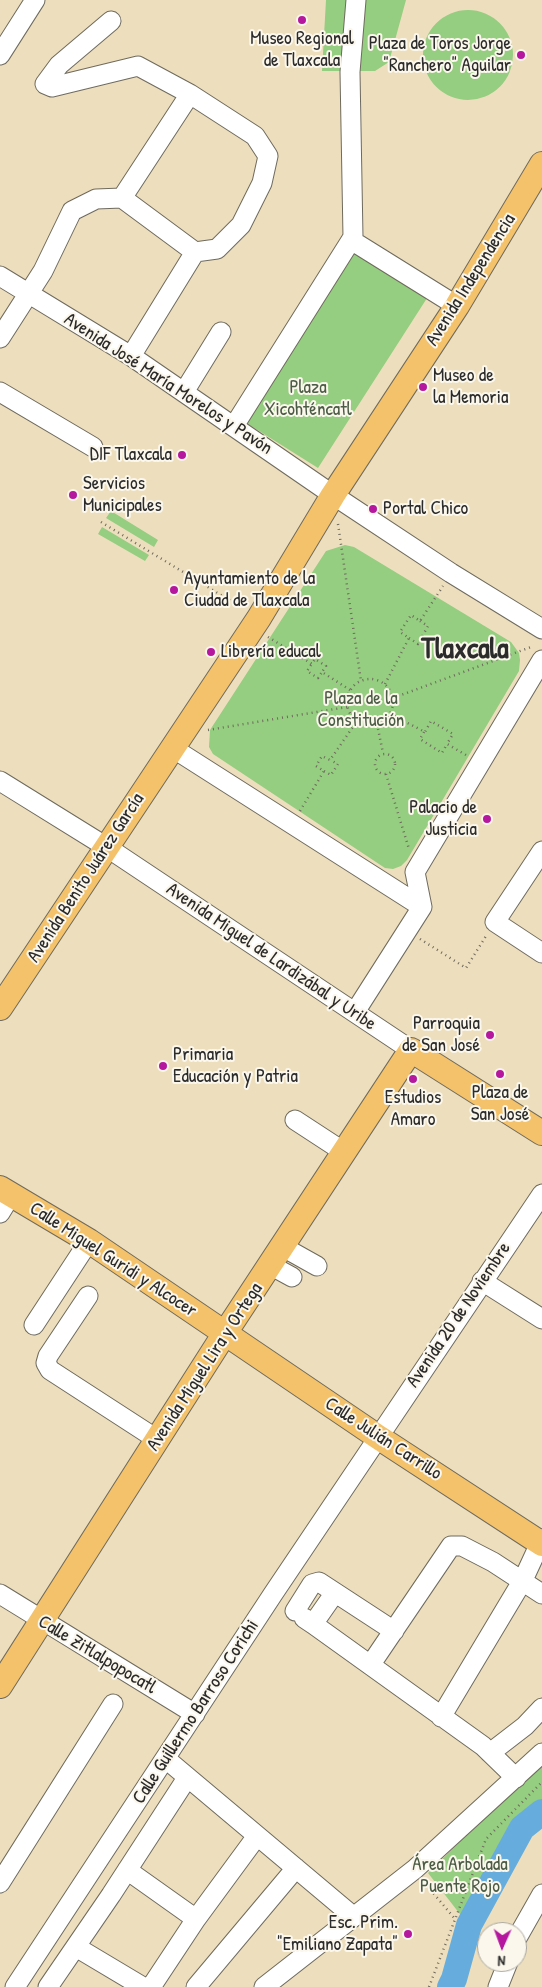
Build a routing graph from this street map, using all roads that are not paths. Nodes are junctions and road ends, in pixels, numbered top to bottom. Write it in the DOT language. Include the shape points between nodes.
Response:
graph roads {
  1 [pos="35,0"];
  2 [pos="356,0"];
  3 [pos="111,21"];
  4 [pos="0,55"];
  5 [pos="190,94"];
  6 [pos="542,164"];
  7 [pos="122,198"];
  8 [pos="351,240"];
  9 [pos="195,252"];
  10 [pos="0,276"];
  11 [pos="28,293"];
  12 [pos="457,306"];
  13 [pos="221,332"];
  14 [pos="0,338"];
  15 [pos="130,356"];
  16 [pos="0,392"];
  17 [pos="184,392"];
  18 [pos="234,426"];
  19 [pos="93,447"];
  20 [pos="333,495"];
  21 [pos="542,629"];
  22 [pos="537,653"];
  23 [pos="176,741"];
  24 [pos="0,781"];
  25 [pos="108,848"];
  26 [pos="542,851"];
  27 [pos="422,907"];
  28 [pos="542,953"];
  29 [pos="0,1008"];
  30 [pos="355,1012"];
  31 [pos="411,1050"];
  32 [pos="295,1120"];
  33 [pos="542,1133"];
  34 [pos="344,1152"];
  35 [pos="542,1194"];
  36 [pos="4,1199"];
  37 [pos="89,1241"];
  38 [pos="276,1256"];
  39 [pos="318,1266"];
  40 [pos="292,1276"];
  41 [pos="482,1281"];
  42 [pos="88,1296"];
  43 [pos="542,1318"];
  44 [pos="34,1325"];
  45 [pos="226,1333"];
  46 [pos="378,1438"];
  47 [pos="158,1440"];
  48 [pos="541,1542"];
  49 [pos="523,1580"];
  50 [pos="0,1594"];
  51 [pos="273,1594"];
  52 [pos="334,1594"];
  53 [pos="542,1594"];
  54 [pos="295,1611"];
  55 [pos="42,1622"];
  56 [pos="313,1624"];
  57 [pos="394,1632"];
  58 [pos="371,1664"];
  59 [pos="0,1686"];
  60 [pos="113,1704"];
  61 [pos="542,1708"];
  62 [pos="194,1714"];
  63 [pos="442,1718"];
  64 [pos="490,1753"];
  65 [pos="542,1754"];
  66 [pos="166,1758"];
  67 [pos="187,1778"];
  68 [pos="516,1778"];
  69 [pos="257,1836"];
  70 [pos="296,1868"];
  71 [pos="127,1870"];
  72 [pos="0,1883"];
  73 [pos="542,1894"];
  74 [pos="354,1917"];
  75 [pos="196,1918"];
  76 [pos="526,1922"];
  77 [pos="76,1947"];
  78 [pos="504,1972"];
  79 [pos="130,1984"];
  80 [pos="52,1985"];
  81 [pos="17,1986"];
  82 [pos="151,1987"];
  83 [pos="196,1987"];
  84 [pos="264,1987"];
  85 [pos="498,1987"];
  1 -- 4 [label="street"];
  2 -- 8 [label="street" via="350,72"];
  3 -- 5 [label="street" via="59,66 45,84 52,88 138,66"];
  5 -- 7 [label="street"];
  5 -- 9 [label="street" via="256,136 268,156 262,183 240,225 217,249"];
  6 -- 12 [label="main road, Avenida Independencia"];
  7 -- 9 [label="street"];
  7 -- 11 [label="street" via="96,199 72,211 43,271"];
  8 -- 12 [label="street"];
  8 -- 18 [label="street"];
  9 -- 15 [label="street"];
  10 -- 11 [label="street, Avenida José María Morelos y Pavón"];
  11 -- 14 [label="street"];
  11 -- 15 [label="street, Avenida José María Morelos y Pavón"];
  12 -- 20 [label="main road, Avenida Independencia"];
  13 -- 17 [label="street"];
  15 -- 17 [label="street, Avenida José María Morelos y Pavón"];
  16 -- 19 [label="street"];
  17 -- 18 [label="street, Avenida José María Morelos y Pavón"];
  18 -- 20 [label="street, Avenida José María Morelos y Pavón"];
  20 -- 21 [label="street"];
  20 -- 23 [label="main road" via="253,627"];
  22 -- 27 [label="street" via="481,763 416,872"];
  23 -- 25 [label="main road, Avenida Benito Juárez García"];
  23 -- 27 [label="street" via="292,824"];
  24 -- 25 [label="street, Avenida Miguel de Lardizábal y Uribe"];
  25 -- 29 [label="main road, Avenida Benito Juárez García"];
  25 -- 30 [label="street, Avenida Miguel de Lardizábal y Uribe"];
  26 -- 28 [label="street" via="495,922"];
  27 -- 30 [label="street"];
  30 -- 31 [label="street, Avenida Miguel de Lardizábal y Uribe"];
  31 -- 33 [label="main road, Avenida Miguel de Lardizábal y Uribe"];
  31 -- 34 [label="main road, Avenida Miguel Lira y Ortega"];
  32 -- 34 [label="street"];
  34 -- 38 [label="main road, Avenida Miguel Lira y Ortega"];
  35 -- 41 [label="street, Avenida 20 de Noviembre"];
  36 -- 37 [label="main road, Calle Miguel Guridi y Alcocer"];
  37 -- 44 [label="street"];
  37 -- 45 [label="main road, Calle Miguel Guridi y Alcocer"];
  38 -- 39 [label="street"];
  38 -- 40 [label="street"];
  38 -- 45 [label="main road, Avenida Miguel Lira y Ortega"];
  41 -- 43 [label="street"];
  41 -- 46 [label="street, Avenida 20 de Noviembre"];
  42 -- 47 [label="street" via="46,1363 50,1370"];
  45 -- 46 [label="main road, Calle Julián Carrillo"];
  45 -- 47 [label="main road, Avenida Miguel Lira y Ortega"];
  46 -- 48 [label="main road, Calle Julián Carrillo"];
  46 -- 51 [label="street, Calle Guillermo Barroso Corichi"];
  47 -- 55 [label="main road, Avenida Miguel Lira y Ortega"];
  48 -- 49 [label="street"];
  49 -- 53 [label="street"];
  49 -- 57 [label="street" via="462,1546 451,1546"];
  49 -- 63 [label="street"];
  50 -- 55 [label="street, Calle Zitlalpopocatl"];
  51 -- 54 [label="street"];
  51 -- 62 [label="street, Calle Guillermo Barroso Corichi"];
  52 -- 54 [label="street" via="319,1582 314,1582"];
  52 -- 56 [label="street"];
  52 -- 57 [label="street"];
  54 -- 56 [label="street"];
  55 -- 59 [label="main road, Avenida Miguel Lira y Ortega"];
  55 -- 62 [label="street, Calle Zitlalpopocatl"];
  56 -- 58 [label="street"];
  57 -- 58 [label="street"];
  58 -- 63 [label="street"];
  60 -- 72 [label="street"];
  61 -- 64 [label="street"];
  62 -- 66 [label="street, Calle Guillermo Barroso Corichi"];
  63 -- 64 [label="street"];
  64 -- 68 [label="street"];
  65 -- 68 [label="street"];
  66 -- 67 [label="street"];
  66 -- 81 [label="street, Calle Guillermo Barroso Corichi"];
  67 -- 69 [label="street"];
  67 -- 71 [label="street"];
  68 -- 74 [label="street" via="415,1869"];
  69 -- 70 [label="street"];
  69 -- 75 [label="street"];
  70 -- 74 [label="street"];
  70 -- 83 [label="street"];
  71 -- 75 [label="street"];
  71 -- 77 [label="street"];
  73 -- 76 [label="street"];
  74 -- 84 [label="street"];
  75 -- 82 [label="street"];
  77 -- 79 [label="street"];
  77 -- 80 [label="street"];
  78 -- 85 [label="street"];
}
